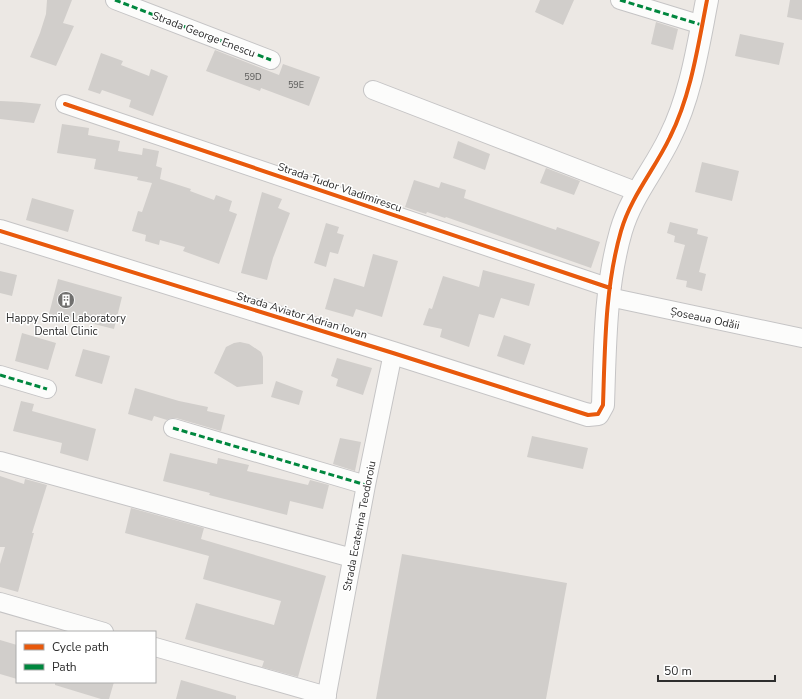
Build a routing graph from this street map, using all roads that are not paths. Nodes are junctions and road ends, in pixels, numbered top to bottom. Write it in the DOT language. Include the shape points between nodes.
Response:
graph roads {
  1 [pos="115,0"];
  2 [pos="620,0"];
  3 [pos="707,0"];
  4 [pos="702,25"];
  5 [pos="271,60"];
  6 [pos="373,90"];
  7 [pos="65,104"];
  8 [pos="638,192"];
  9 [pos="0,231"];
  10 [pos="609,293"];
  11 [pos="802,338"];
  12 [pos="393,353"];
  13 [pos="0,375"];
  14 [pos="48,389"];
  15 [pos="173,428"];
  16 [pos="0,461"];
  17 [pos="366,485"];
  18 [pos="352,558"];
  19 [pos="0,602"];
  20 [pos="101,631"];
  21 [pos="156,647"];
  22 [pos="326,697"];
  1 -- 5 [label="street, Strada George Enescu"];
  2 -- 4 [label="street"];
  3 -- 4 [label="street"];
  4 -- 8 [label="street" via="681,110 657,163"];
  6 -- 8 [label="street"];
  7 -- 10 [label="street, Strada Tudor Vladimirescu"];
  8 -- 10 [label="street" via="622,230"];
  9 -- 12 [label="street, Strada Aviator Adrian Iovan"];
  10 -- 11 [label="street, Șoseaua Odăii"];
  10 -- 12 [label="street, Strada Aviator Adrian Iovan" via="605,336 604,405 598,414 588,415"];
  12 -- 17 [label="street, Strada Ecaterina Teodoroiu"];
  13 -- 14 [label="street"];
  15 -- 17 [label="street"];
  16 -- 18 [label="street"];
  17 -- 18 [label="street, Strada Ecaterina Teodoroiu"];
  18 -- 22 [label="street, Strada Ecaterina Teodoroiu"];
  19 -- 20 [label="street"];
  21 -- 22 [label="street"];
}
